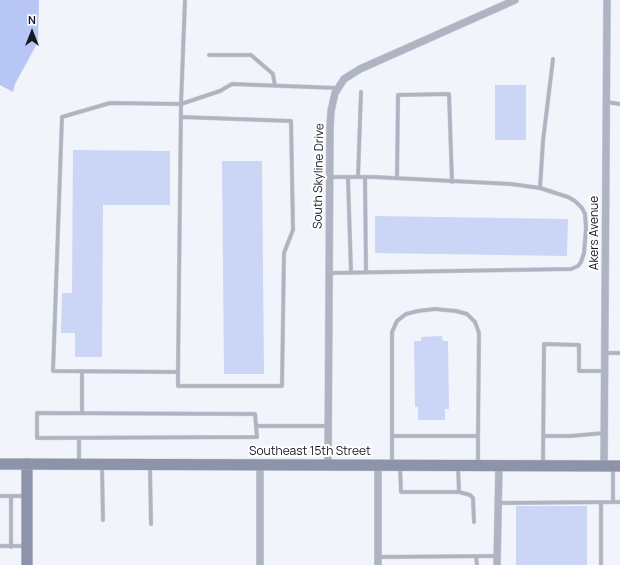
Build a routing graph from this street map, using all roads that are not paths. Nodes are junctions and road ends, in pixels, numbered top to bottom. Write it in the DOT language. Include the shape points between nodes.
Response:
graph roads {
  1 [pos="185,0"];
  2 [pos="515,0"];
  3 [pos="607,0"];
  4 [pos="209,55"];
  5 [pos="553,59"];
  6 [pos="275,86"];
  7 [pos="337,88"];
  8 [pos="361,92"];
  9 [pos="606,102"];
  10 [pos="181,104"];
  11 [pos="620,104"];
  12 [pos="181,117"];
  13 [pos="330,177"];
  14 [pos="358,177"];
  15 [pos="365,177"];
  16 [pos="348,178"];
  17 [pos="397,178"];
  18 [pos="452,182"];
  19 [pos="540,188"];
  20 [pos="329,272"];
  21 [pos="351,272"];
  22 [pos="366,272"];
  23 [pos="605,353"];
  24 [pos="620,353"];
  25 [pos="82,371"];
  26 [pos="605,371"];
  27 [pos="178,372"];
  28 [pos="82,413"];
  29 [pos="256,426"];
  30 [pos="328,426"];
  31 [pos="604,433"];
  32 [pos="392,436"];
  33 [pos="478,436"];
  34 [pos="543,436"];
  35 [pos="80,438"];
  36 [pos="0,464"];
  37 [pos="27,464"];
  38 [pos="79,464"];
  39 [pos="102,464"];
  40 [pos="150,465"];
  41 [pos="260,465"];
  42 [pos="328,465"];
  43 [pos="378,465"];
  44 [pos="396,465"];
  45 [pos="478,465"];
  46 [pos="499,465"];
  47 [pos="458,466"];
  48 [pos="543,466"];
  49 [pos="613,466"];
  50 [pos="459,492"];
  51 [pos="0,496"];
  52 [pos="11,496"];
  53 [pos="28,496"];
  54 [pos="601,502"];
  55 [pos="613,502"];
  56 [pos="620,502"];
  57 [pos="498,503"];
  58 [pos="103,520"];
  59 [pos="474,522"];
  60 [pos="151,524"];
  61 [pos="0,546"];
  62 [pos="27,546"];
  63 [pos="11,547"];
  64 [pos="476,556"];
  65 [pos="497,556"];
  66 [pos="378,557"];
  67 [pos="27,565"];
  68 [pos="260,565"];
  69 [pos="378,565"];
  70 [pos="477,565"];
  71 [pos="497,565"];
  72 [pos="601,565"];
  1 -- 10 [label="lane"];
  2 -- 7 [label="street" via="360,69 344,79"];
  3 -- 9 [label="street, Akers Avenue"];
  4 -- 6 [label="lane" via="251,55 272,74"];
  5 -- 19 [label="lane"];
  6 -- 7 [label="lane"];
  6 -- 10 [label="lane" via="232,84 220,91"];
  7 -- 13 [label="street, South Skyline Drive" via="331,111"];
  8 -- 14 [label="lane"];
  9 -- 11 [label="lane"];
  9 -- 23 [label="street, Akers Avenue"];
  10 -- 12 [label="lane"];
  10 -- 25 [label="lane" via="110,103 62,117 53,371"];
  12 -- 27 [label="lane"];
  12 -- 27 [label="lane" via="291,121 293,230 284,253 282,386 178,386"];
  13 -- 16 [label="lane"];
  13 -- 20 [label="street, South Skyline Drive"];
  14 -- 15 [label="lane"];
  14 -- 16 [label="lane"];
  15 -- 17 [label="lane"];
  15 -- 22 [label="lane"];
  16 -- 21 [label="lane"];
  17 -- 18 [label="lane"];
  17 -- 18 [label="lane" via="398,95 449,94"];
  18 -- 19 [label="lane" via="511,184"];
  19 -- 22 [label="lane" via="575,201 585,214 584,253 581,262 572,269"];
  20 -- 21 [label="lane"];
  20 -- 30 [label="street, South Skyline Drive"];
  21 -- 22 [label="lane"];
  23 -- 24 [label="lane"];
  23 -- 26 [label="street, Akers Avenue"];
  25 -- 27 [label="lane"];
  25 -- 28 [label="lane"];
  26 -- 31 [label="street, Akers Avenue"];
  26 -- 34 [label="lane" via="580,370 579,345 544,344"];
  28 -- 29 [label="lane" via="255,414"];
  28 -- 35 [label="lane" via="37,412 37,438"];
  29 -- 30 [label="lane"];
  29 -- 35 [label="lane" via="257,437"];
  30 -- 42 [label="street, South Skyline Drive"];
  31 -- 34 [label="lane"];
  31 -- 49 [label="street, Akers Avenue"];
  32 -- 33 [label="lane"];
  32 -- 33 [label="lane" via="392,332 397,321 406,314 435,309 467,314 475,322 479,333"];
  32 -- 44 [label="lane"];
  33 -- 45 [label="lane"];
  34 -- 48 [label="lane"];
  35 -- 38 [label="lane"];
  36 -- 37 [label="main road, Southeast 15th Street"];
  37 -- 38 [label="main road, Southeast 15th Street"];
  37 -- 53 [label="main road"];
  38 -- 39 [label="main road, Southeast 15th Street"];
  39 -- 40 [label="main road, Southeast 15th Street"];
  39 -- 58 [label="lane"];
  40 -- 41 [label="main road, Southeast 15th Street"];
  40 -- 60 [label="lane"];
  41 -- 42 [label="main road, Southeast 15th Street"];
  41 -- 68 [label="street"];
  42 -- 43 [label="main road, Southeast 15th Street"];
  43 -- 44 [label="main road, Southeast 15th Street"];
  43 -- 66 [label="street"];
  44 -- 47 [label="main road, Southeast 15th Street"];
  44 -- 50 [label="lane" via="401,492"];
  45 -- 46 [label="main road, Southeast 15th Street"];
  45 -- 47 [label="main road, Southeast 15th Street"];
  46 -- 48 [label="main road, Southeast 15th Street"];
  46 -- 57 [label="street"];
  47 -- 50 [label="lane"];
  48 -- 49 [label="main road, Southeast 15th Street"];
  49 -- 55 [label="lane"];
  50 -- 59 [label="lane" via="473,498"];
  51 -- 52 [label="lane"];
  52 -- 53 [label="lane"];
  52 -- 63 [label="lane"];
  53 -- 62 [label="main road"];
  54 -- 55 [label="lane"];
  54 -- 57 [label="lane"];
  54 -- 72 [label="lane"];
  55 -- 56 [label="lane"];
  57 -- 65 [label="street"];
  61 -- 63 [label="lane"];
  62 -- 63 [label="lane"];
  62 -- 67 [label="main road"];
  64 -- 65 [label="lane"];
  64 -- 66 [label="lane"];
  64 -- 70 [label="lane"];
  65 -- 71 [label="street"];
  66 -- 69 [label="street"];
}
